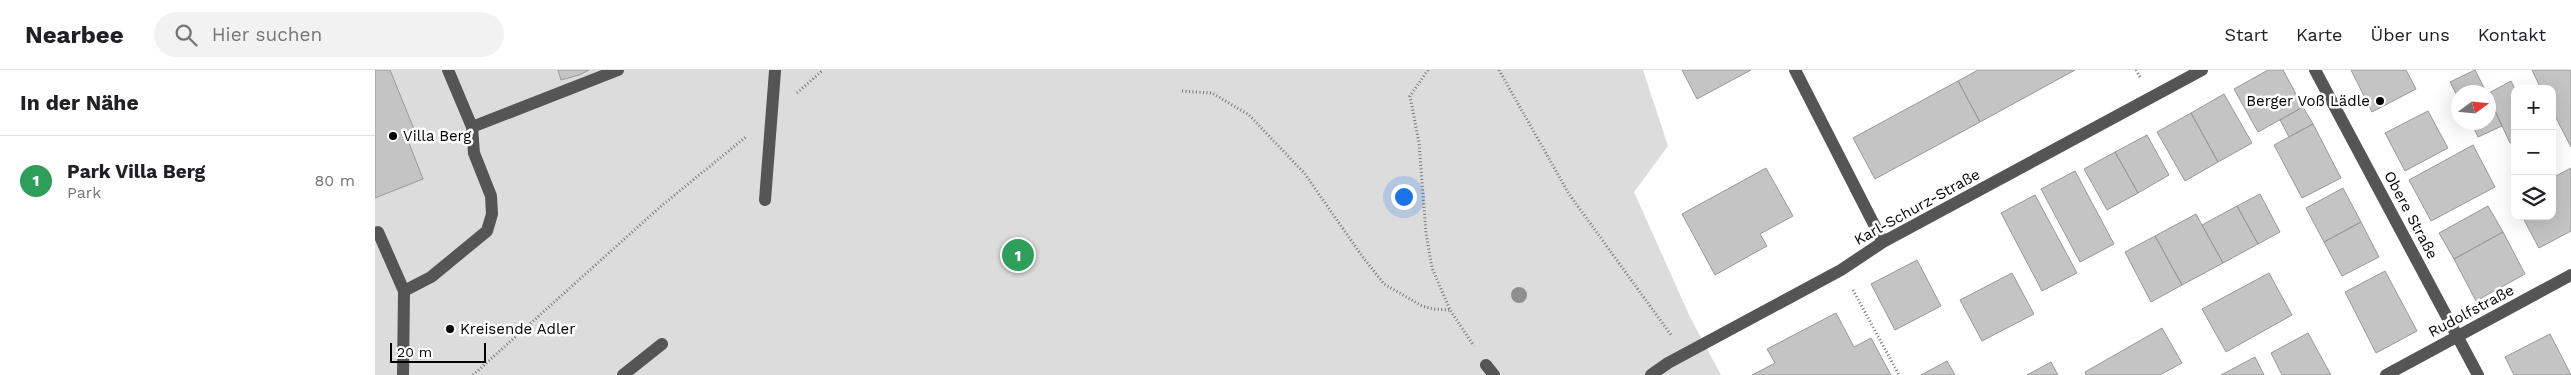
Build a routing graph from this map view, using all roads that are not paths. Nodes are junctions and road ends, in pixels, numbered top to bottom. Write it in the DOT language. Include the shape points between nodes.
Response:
graph roads {
  1 [pos="449,70"];
  2 [pos="618,70"];
  3 [pos="775,70"];
  4 [pos="1795,70"];
  5 [pos="2202,70"];
  6 [pos="2315,70"];
  7 [pos="472,128"];
  8 [pos="765,200"];
  9 [pos="377,232"];
  10 [pos="1883,242"];
  11 [pos="2571,274"];
  12 [pos="404,291"];
  13 [pos="2458,336"];
  14 [pos="662,344"];
  15 [pos="403,375"];
  16 [pos="623,375"];
  17 [pos="1651,375"];
  18 [pos="2386,375"];
  19 [pos="2478,375"];
  1 -- 7 [label="street"];
  2 -- 7 [label="street"];
  3 -- 8 [label="street, bridge"];
  4 -- 10 [label="street"];
  5 -- 10 [label="street, Karl-Schurz-Straße"];
  6 -- 13 [label="street, Obere Straße"];
  7 -- 12 [label="street" via="474,153 491,196 492,214 487,231 431,277"];
  9 -- 12 [label="street"];
  10 -- 17 [label="street, Karl-Schurz-Straße" via="1841,270"];
  11 -- 13 [label="street, Rudolfstraße"];
  12 -- 15 [label="street"];
  13 -- 18 [label="street, Rudolfstraße"];
  13 -- 19 [label="street, Obere Straße"];
  14 -- 16 [label="street"];
}
